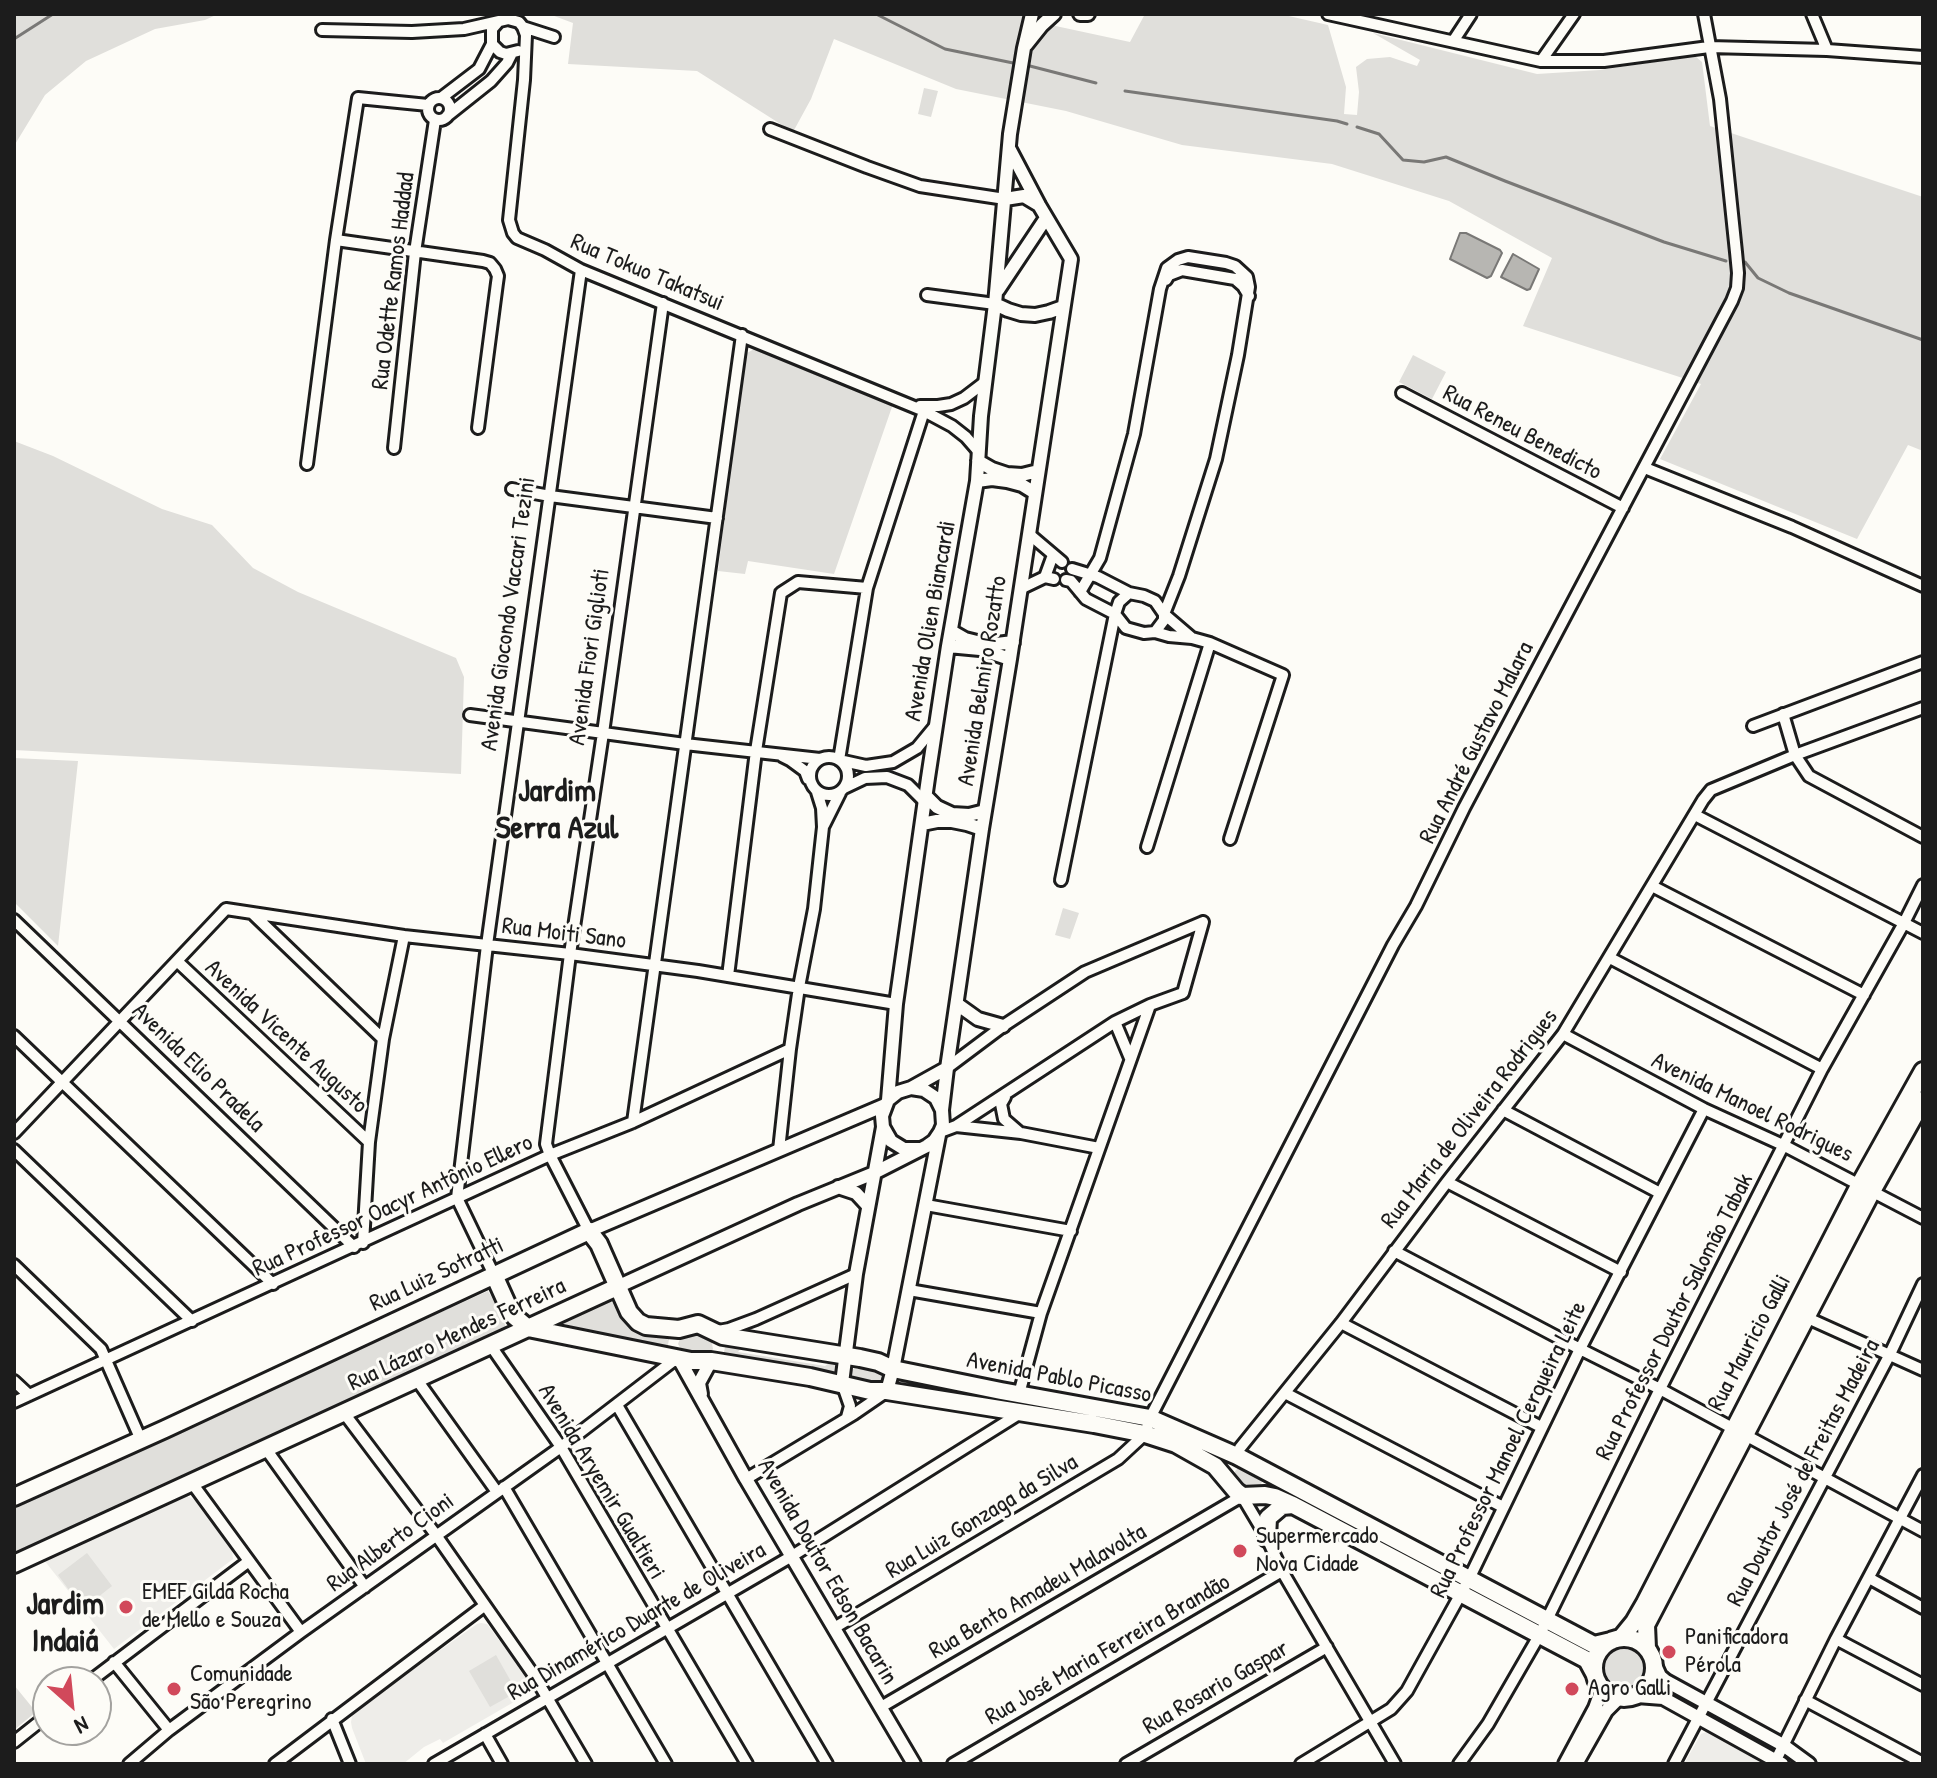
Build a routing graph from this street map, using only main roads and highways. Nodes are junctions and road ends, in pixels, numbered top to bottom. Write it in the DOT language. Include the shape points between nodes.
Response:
graph roads {
  1 [pos="1923,1071"];
  2 [pos="1923,1100"];
  3 [pos="1866,1188"];
  4 [pos="589,1231"];
  5 [pos="494,1275"];
  6 [pos="617,1287"];
  7 [pos="528,1328"];
  8 [pos="679,1329"];
  9 [pos="718,1334"];
  10 [pos="678,1357"];
  11 [pos="711,1361"];
  12 [pos="1147,1426"];
  13 [pos="1740,1431"];
  14 [pos="1237,1456"];
  15 [pos="1265,1472"];
  16 [pos="1228,1480"];
  17 [pos="1265,1495"];
  18 [pos="14,1497"];
  19 [pos="1293,1505"];
  20 [pos="1267,1538"];
  21 [pos="14,1564"];
  22 [pos="1465,1586"];
  23 [pos="1543,1627"];
  24 [pos="1616,1640"];
  25 [pos="1647,1648"];
  26 [pos="1594,1673"];
  1 -- 3 [label="main road, Rua Mauricio Galli"];
  2 -- 3 [label="main road, Rua Mauricio Galli"];
  3 -- 13 [label="main road, Rua Mauricio Galli"];
  4 -- 5 [label="main road, Rua Luiz Sotratti"];
  4 -- 6 [label="main road, Avenida Fiori Giglioti"];
  5 -- 7 [label="main road" via="515,1317"];
  5 -- 18 [label="main road, Rua Luiz Sotratti"];
  6 -- 7 [label="main road, Rua Lázaro Mendes Ferreira"];
  6 -- 8 [label="main road, Avenida Pablo Picasso" via="638,1322"];
  7 -- 10 [label="main road, Avenida Pablo Picasso"];
  7 -- 21 [label="main road, Rua Lázaro Mendes Ferreira"];
  8 -- 9 [label="main road, Avenida Pablo Picasso" via="698,1324"];
  8 -- 10 [label="main road"];
  9 -- 11 [label="main road" via="718,1355"];
  9 -- 12 [label="main road, Avenida Pablo Picasso" via="878,1362"];
  10 -- 11 [label="main road, Avenida Pablo Picasso"];
  11 -- 12 [label="main road, Avenida Pablo Picasso" via="870,1391"];
  12 -- 14 [label="main road, Avenida Pablo Picasso"];
  12 -- 16 [label="main road, Avenida Pablo Picasso" via="1215,1466"];
  13 -- 24 [label="main road, Rua Mauricio Galli" via="1634,1622"];
  13 -- 25 [label="main road, Rua Mauricio Galli" via="1646,1625"];
  14 -- 15 [label="main road, Avenida Pablo Picasso"];
  14 -- 16 [label="main road"];
  15 -- 17 [label="main road"];
  15 -- 22 [label="main road, Avenida Pablo Picasso"];
  16 -- 17 [label="main road, Avenida Pablo Picasso" via="1242,1496"];
  17 -- 19 [label="main road, Avenida Pablo Picasso"];
  19 -- 20 [label="main road" via="1282,1506 1268,1518"];
  19 -- 22 [label="main road, Avenida Pablo Picasso"];
  22 -- 23 [label="main road, Avenida Pablo Picasso"];
  23 -- 24 [label="main road, Avenida Pablo Picasso" via="1594,1645"];
  23 -- 26 [label="main road, Avenida Pablo Picasso" via="1587,1660"];
  24 -- 25 [label="main road" via="1626,1638"];
  24 -- 26 [label="main road" via="1598,1654"];
  25 -- 26 [label="main road" via="1654,1674 1637,1696 1619,1698 1602,1689"];
}
